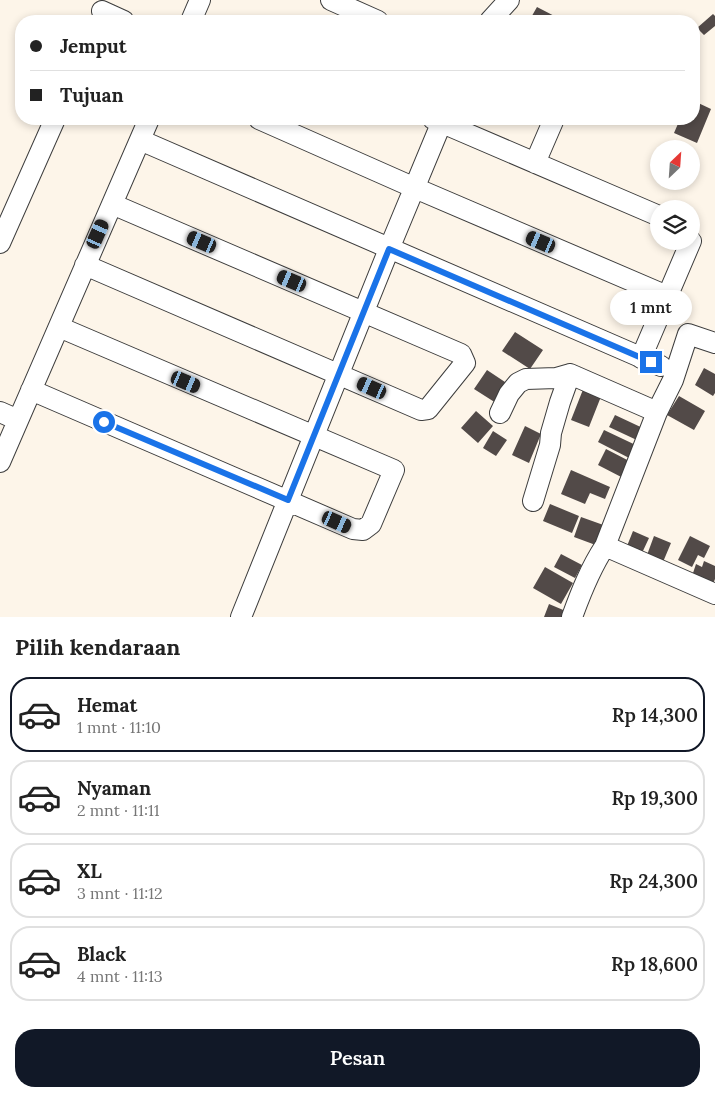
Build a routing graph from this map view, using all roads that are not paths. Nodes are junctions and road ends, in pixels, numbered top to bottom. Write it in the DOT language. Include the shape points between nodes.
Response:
graph roads {
  1 [pos="330,0"];
  2 [pos="504,1"];
  3 [pos="364,15"];
  4 [pos="494,15"];
  5 [pos="52,125"];
  6 [pos="146,125"];
  7 [pos="273,125"];
  8 [pos="437,125"];
  9 [pos="450,125"];
  10 [pos="551,125"];
  11 [pos="140,140"];
  12 [pos="535,163"];
  13 [pos="415,188"];
  14 [pos="112,204"];
  15 [pos="650,212"];
  16 [pos="0,243"];
  17 [pos="389,249"];
  18 [pos="687,250"];
  19 [pos="85,265"];
  20 [pos="667,296"];
  21 [pos="365,312"];
  22 [pos="59,327"];
  23 [pos="715,343"];
  24 [pos="640,358"];
  25 [pos="661,366"];
  26 [pos="340,374"];
  27 [pos="570,374"];
  28 [pos="31,390"];
  29 [pos="0,412"];
  30 [pos="657,412"];
  31 [pos="500,413"];
  32 [pos="18,420"];
  33 [pos="314,437"];
  34 [pos="0,462"];
  35 [pos="288,500"];
  36 [pos="533,501"];
  37 [pos="605,546"];
  38 [pos="715,594"];
  39 [pos="241,617"];
  40 [pos="572,617"];
  1 -- 3 [label="street"];
  2 -- 4 [label="street"];
  5 -- 16 [label="street"];
  6 -- 11 [label="street"];
  7 -- 13 [label="street"];
  8 -- 13 [label="street"];
  9 -- 12 [label="street"];
  10 -- 12 [label="street"];
  11 -- 14 [label="street"];
  11 -- 17 [label="street"];
  12 -- 15 [label="street"];
  13 -- 17 [label="street"];
  13 -- 20 [label="street"];
  14 -- 19 [label="street"];
  14 -- 21 [label="street"];
  17 -- 21 [label="street"];
  17 -- 24 [label="street"];
  18 -- 20 [label="street"];
  19 -- 22 [label="street"];
  19 -- 26 [label="street"];
  20 -- 24 [label="street"];
  21 -- 26 [label="street"];
  21 -- 26 [label="street" via="461,354 465,363 428,409 421,410"];
  22 -- 28 [label="street"];
  22 -- 33 [label="street"];
  23 -- 30 [label="street" via="688,334 673,380"];
  24 -- 25 [label="street"];
  26 -- 33 [label="street"];
  27 -- 30 [label="street"];
  27 -- 31 [label="street" via="550,379 526,379 518,383"];
  27 -- 36 [label="street" via="554,419 550,445"];
  28 -- 32 [label="street"];
  28 -- 35 [label="street"];
  29 -- 32 [label="street"];
  30 -- 37 [label="street"];
  32 -- 34 [label="street"];
  33 -- 35 [label="street"];
  33 -- 35 [label="street" via="394,470 371,524 363,530 353,529"];
  35 -- 39 [label="street"];
  37 -- 38 [label="street"];
  37 -- 40 [label="street" via="583,586"];
}
